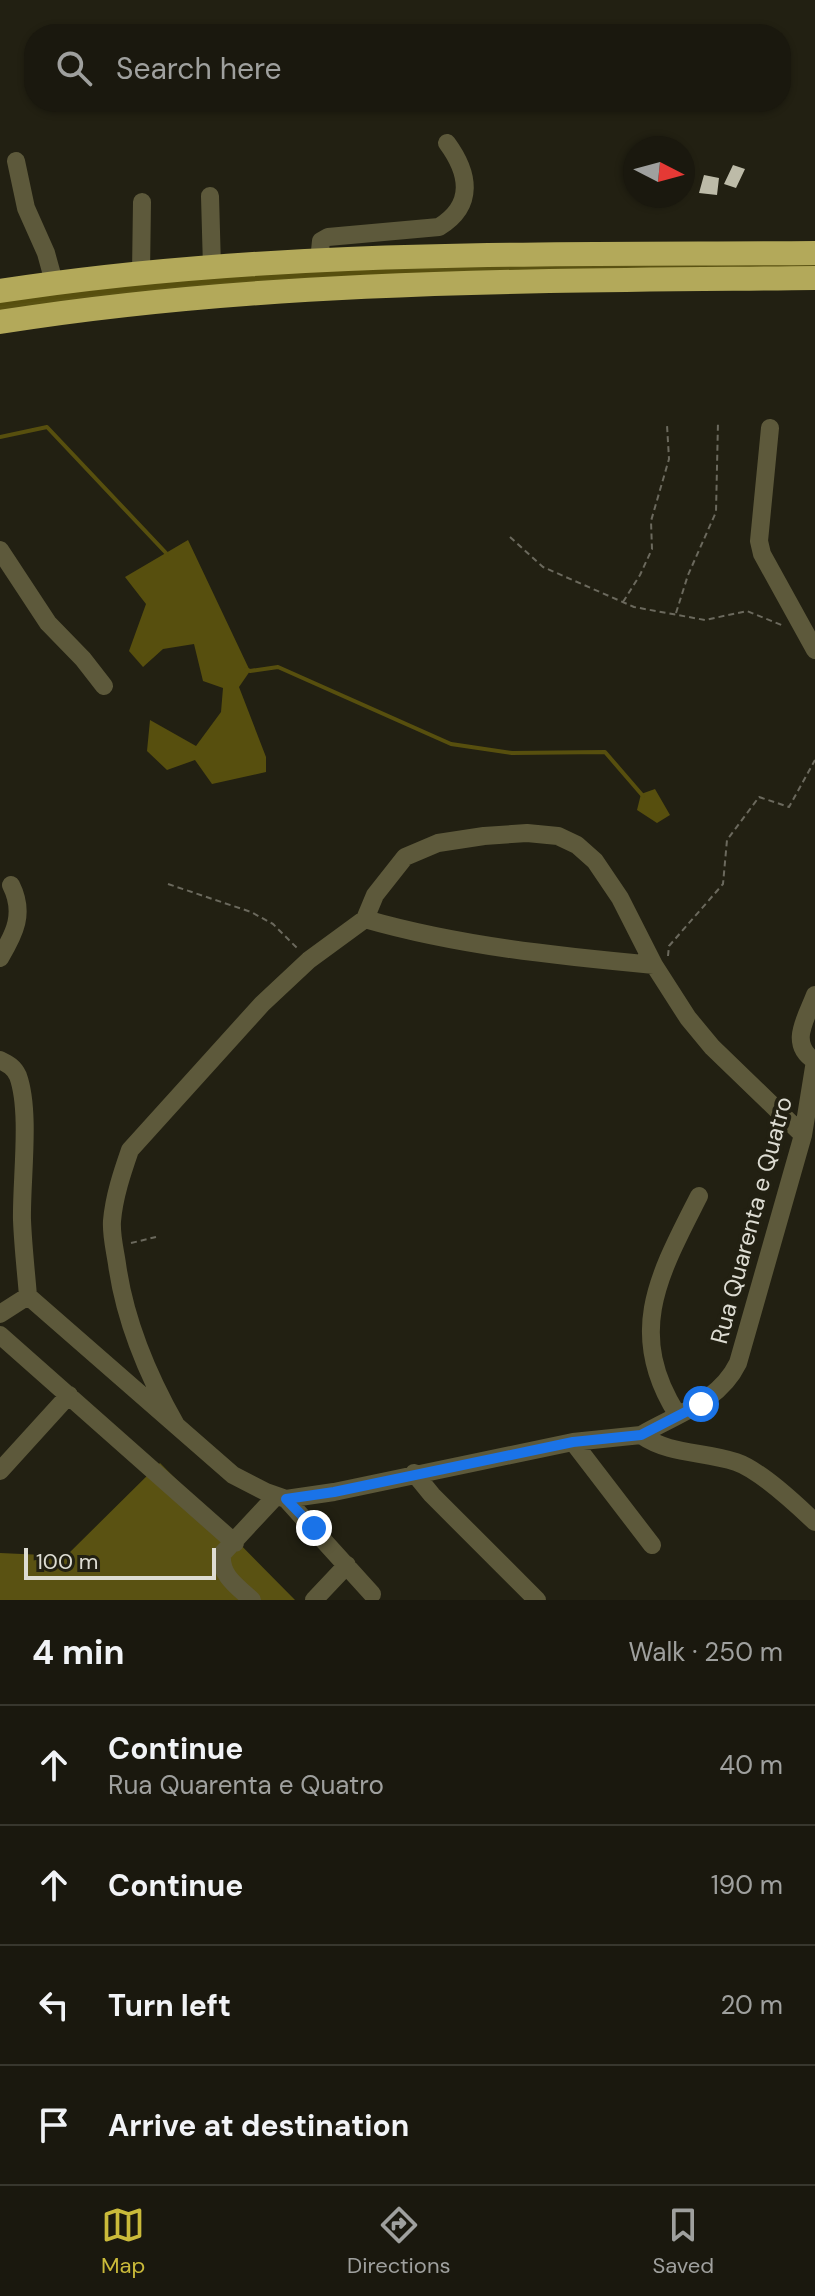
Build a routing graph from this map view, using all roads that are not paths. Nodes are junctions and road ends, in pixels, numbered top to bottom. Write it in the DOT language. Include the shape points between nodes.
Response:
graph roads {
  1 [pos="447,143"];
  2 [pos="16,161"];
  3 [pos="210,196"];
  4 [pos="142,202"];
  5 [pos="815,246"];
  6 [pos="815,253"];
  7 [pos="702,254"];
  8 [pos="319,261"];
  9 [pos="212,267"];
  10 [pos="141,273"];
  11 [pos="815,278"];
  12 [pos="54,282"];
  13 [pos="0,291"];
  14 [pos="0,322"];
  15 [pos="770,428"];
  16 [pos="0,550"];
  17 [pos="810,642"];
  18 [pos="104,686"];
  19 [pos="11,885"];
  20 [pos="365,919"];
  21 [pos="0,958"];
  22 [pos="660,972"];
  23 [pos="815,995"];
  24 [pos="811,1059"];
  25 [pos="0,1060"];
  26 [pos="803,1135"];
  27 [pos="699,1196"];
  28 [pos="28,1296"];
  29 [pos="0,1314"];
  30 [pos="0,1335"];
  31 [pos="69,1395"];
  32 [pos="677,1414"];
  33 [pos="176,1425"];
  34 [pos="641,1435"];
  35 [pos="573,1442"];
  36 [pos="1,1469"];
  37 [pos="414,1473"];
  38 [pos="281,1498"];
  39 [pos="815,1522"];
  40 [pos="235,1543"];
  41 [pos="652,1545"];
  42 [pos="347,1565"];
  43 [pos="372,1594"];
  44 [pos="252,1600"];
  45 [pos="314,1600"];
  46 [pos="537,1600"];
  1 -- 8 [label="street" via="459,160 465,188 449,221 439,227 328,237 321,241"];
  2 -- 12 [label="street" via="26,208"];
  3 -- 9 [label="street"];
  4 -- 10 [label="street"];
  5 -- 7 [label="highway"];
  6 -- 7 [label="highway"];
  7 -- 8 [label="highway"];
  8 -- 9 [label="highway"];
  9 -- 10 [label="highway"];
  10 -- 12 [label="highway"];
  11 -- 14 [label="highway" via="499,282 222,294"];
  12 -- 13 [label="highway"];
  15 -- 17 [label="street" via="759,541"];
  16 -- 18 [label="street" via="48,623"];
  19 -- 21 [label="street" via="20,913"];
  20 -- 22 [label="street" via="506,949"];
  20 -- 22 [label="street" via="375,895 405,857 438,843 484,836 558,836 595,861"];
  20 -- 33 [label="street" via="309,960 262,1004 130,1150 120,1176 112,1223 128,1321 151,1381"];
  22 -- 26 [label="street" via="712,1047"];
  23 -- 24 [label="street, Rua Quarenta e Quatro" via="800,1039"];
  24 -- 26 [label="street, Rua Quarenta e Quatro"];
  25 -- 28 [label="street" via="17,1074 21,1092"];
  26 -- 32 [label="street, Rua Quarenta e Quatro" via="738,1363 716,1394"];
  27 -- 32 [label="street" via="662,1269 652,1317 651,1356 662,1391"];
  28 -- 29 [label="street"];
  28 -- 33 [label="street"];
  30 -- 31 [label="street"];
  31 -- 36 [label="street"];
  31 -- 40 [label="street"];
  32 -- 34 [label="street, Rua Quarenta e Quatro"];
  33 -- 38 [label="street" via="233,1475"];
  34 -- 35 [label="street"];
  34 -- 39 [label="street" via="655,1445 740,1463"];
  35 -- 37 [label="street"];
  35 -- 41 [label="street"];
  37 -- 38 [label="street"];
  37 -- 46 [label="street"];
  38 -- 40 [label="street"];
  38 -- 42 [label="street"];
  40 -- 44 [label="street" via="222,1554 221,1566"];
  42 -- 43 [label="street"];
  42 -- 45 [label="street"];
}
